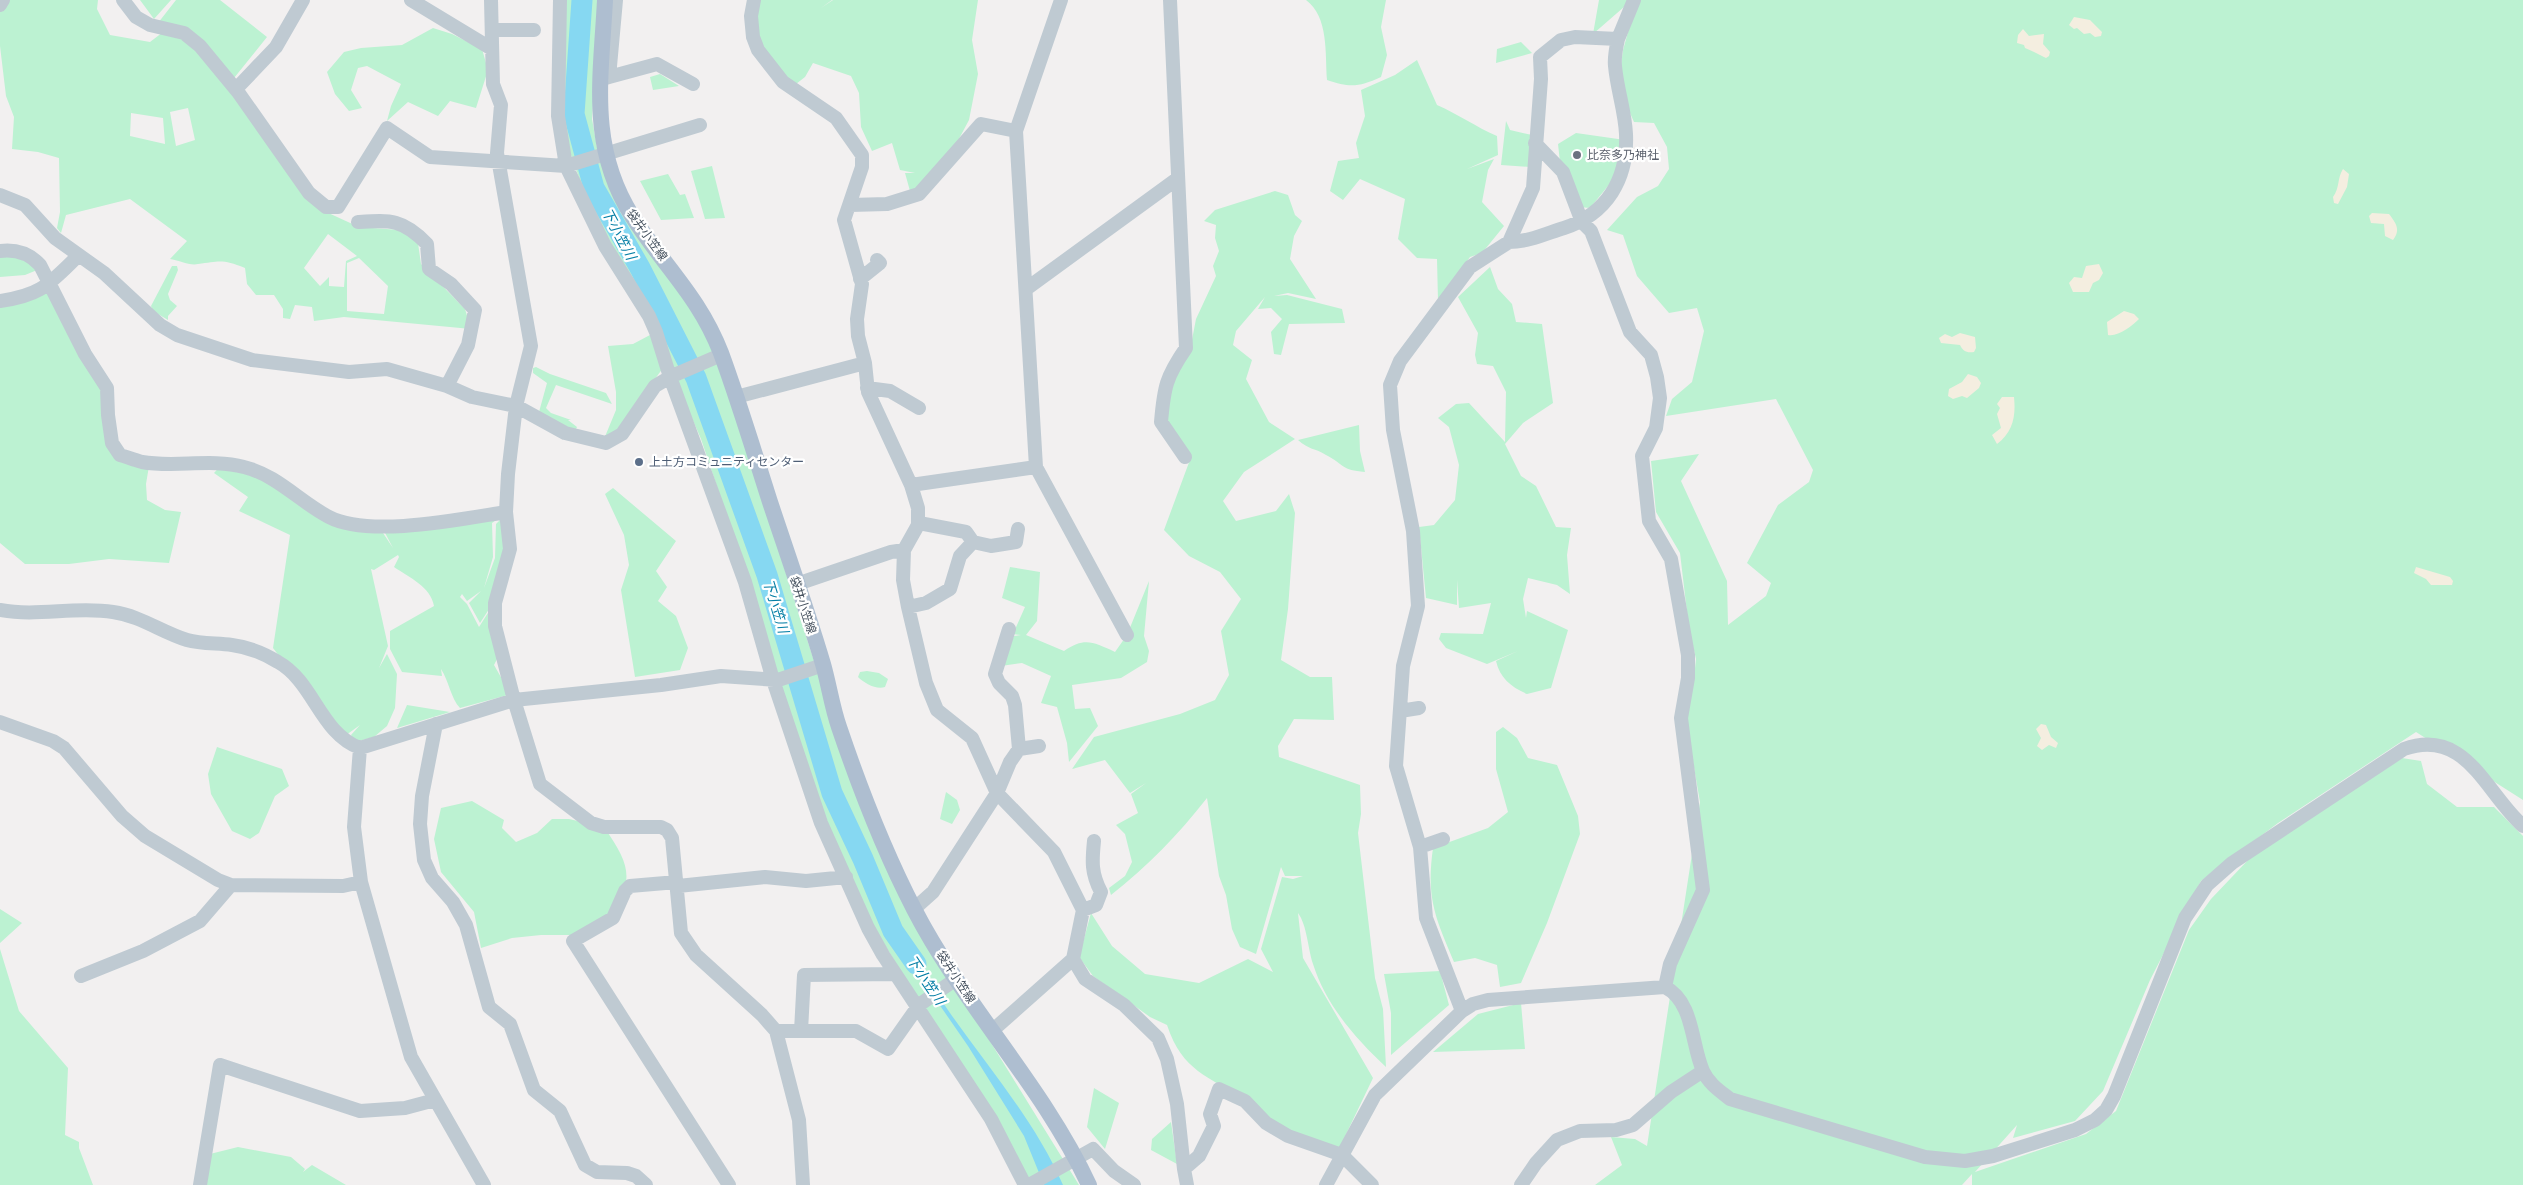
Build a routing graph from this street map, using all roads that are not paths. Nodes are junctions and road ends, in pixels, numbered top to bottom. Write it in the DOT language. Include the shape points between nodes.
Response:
graph roads {
  1 [pos="3,0"];
  2 [pos="123,0"];
  3 [pos="303,0"];
  4 [pos="410,0"];
  5 [pos="491,0"];
  6 [pos="560,0"];
  7 [pos="606,0"];
  8 [pos="616,0"];
  9 [pos="754,0"];
  10 [pos="1061,0"];
  11 [pos="1170,0"];
  12 [pos="1634,0"];
  13 [pos="0,5"];
  14 [pos="492,30"];
  15 [pos="534,30"];
  16 [pos="1618,39"];
  17 [pos="492,49"];
  18 [pos="604,78"];
  19 [pos="693,84"];
  20 [pos="236,89"];
  21 [pos="700,125"];
  22 [pos="1016,131"];
  23 [pos="1535,143"];
  24 [pos="605,154"];
  25 [pos="499,162"];
  26 [pos="566,166"];
  27 [pos="1177,178"];
  28 [pos="0,195"];
  29 [pos="850,205"];
  30 [pos="358,222"];
  31 [pos="1582,222"];
  32 [pos="1509,242"];
  33 [pos="0,252"];
  34 [pos="78,256"];
  35 [pos="877,260"];
  36 [pos="860,279"];
  37 [pos="50,283"];
  38 [pos="1026,290"];
  39 [pos="0,301"];
  40 [pos="722,355"];
  41 [pos="866,363"];
  42 [pos="670,378"];
  43 [pos="447,386"];
  44 [pos="867,388"];
  45 [pos="736,397"];
  46 [pos="516,406"];
  47 [pos="919,408"];
  48 [pos="1185,458"];
  49 [pos="1036,468"];
  50 [pos="911,486"];
  51 [pos="506,512"];
  52 [pos="918,523"];
  53 [pos="1018,529"];
  54 [pos="973,542"];
  55 [pos="904,550"];
  56 [pos="797,584"];
  57 [pos="908,607"];
  58 [pos="0,610"];
  59 [pos="1008,629"];
  60 [pos="1127,635"];
  61 [pos="823,665"];
  62 [pos="775,680"];
  63 [pos="514,700"];
  64 [pos="1419,708"];
  65 [pos="1400,711"];
  66 [pos="0,722"];
  67 [pos="436,724"];
  68 [pos="1039,746"];
  69 [pos="360,748"];
  70 [pos="1019,749"];
  71 [pos="997,793"];
  72 [pos="2523,826"];
  73 [pos="1443,839"];
  74 [pos="1094,841"];
  75 [pos="1420,847"];
  76 [pos="846,877"];
  77 [pos="361,882"];
  78 [pos="678,884"];
  79 [pos="231,885"];
  80 [pos="914,909"];
  81 [pos="1083,910"];
  82 [pos="1074,959"];
  83 [pos="895,974"];
  84 [pos="81,976"];
  85 [pos="953,981"];
  86 [pos="1665,987"];
  87 [pos="918,1007"];
  88 [pos="1462,1011"];
  89 [pos="801,1030"];
  90 [pos="993,1030"];
  91 [pos="776,1031"];
  92 [pos="1703,1071"];
  93 [pos="435,1100"];
  94 [pos="1342,1155"];
  95 [pos="1070,1161"];
  96 [pos="1184,1168"];
  97 [pos="200,1185"];
  98 [pos="484,1185"];
  99 [pos="646,1185"];
  100 [pos="729,1185"];
  101 [pos="803,1185"];
  102 [pos="1025,1185"];
  103 [pos="1029,1185"];
  104 [pos="1089,1185"];
  105 [pos="1134,1185"];
  106 [pos="1187,1185"];
  107 [pos="1326,1185"];
  108 [pos="1372,1185"];
  109 [pos="1521,1185"];
  1 -- 13 [label="street"];
  2 -- 20 [label="street" via="136,17 150,25 184,33"];
  3 -- 20 [label="street" via="276,47"];
  4 -- 17 [label="street"];
  5 -- 14 [label="street"];
  6 -- 26 [label="street" via="558,116"];
  7 -- 18 [label="main road, 袋井小笠線"];
  8 -- 18 [label="street"];
  9 -- 29 [label="street" via="753,36 758,50 783,82 836,118 862,155 862,167"];
  10 -- 22 [label="street"];
  11 -- 27 [label="street"];
  12 -- 16 [label="street"];
  14 -- 15 [label="street"];
  14 -- 17 [label="street"];
  16 -- 23 [label="street" via="1575,37 1561,40 1540,57"];
  16 -- 31 [label="street" via="1614,64 1626,134 1624,162 1612,192 1597,211"];
  17 -- 25 [label="street" via="493,84 501,105"];
  18 -- 19 [label="street" via="657,64"];
  18 -- 24 [label="main road, 袋井小笠線" via="599,108"];
  20 -- 25 [label="street" via="309,193 326,207 338,207 387,128 430,157"];
  21 -- 24 [label="street"];
  22 -- 29 [label="street" via="981,124 919,194 888,204"];
  22 -- 38 [label="street"];
  23 -- 31 [label="street" via="1562,172"];
  23 -- 32 [label="street" via="1533,188"];
  24 -- 26 [label="street"];
  24 -- 40 [label="main road, 袋井小笠線" via="624,202 693,296"];
  25 -- 26 [label="street"];
  25 -- 46 [label="street" via="531,346"];
  26 -- 42 [label="street" via="605,246 649,316"];
  27 -- 38 [label="street"];
  27 -- 48 [label="street" via="1186,348 1164,386 1161,422"];
  28 -- 34 [label="street" via="25,205 55,238"];
  29 -- 36 [label="street" via="844,220"];
  30 -- 43 [label="street" via="390,220 413,230 427,244 429,269 451,284 475,310 468,345"];
  31 -- 32 [label="street" via="1523,242"];
  31 -- 86 [label="street" via="1591,231 1630,332 1651,354 1657,377 1660,398 1656,428 1642,456 1649,521 1671,559 1688,655 1688,678 1681,718 1703,890 1670,964"];
  32 -- 65 [label="street" via="1470,267 1400,361 1391,379 1393,430 1413,532 1418,606 1403,666"];
  33 -- 37 [label="street" via="12,250 32,257"];
  34 -- 37 [label="street"];
  34 -- 43 [label="street" via="104,273 160,326 177,335 252,360 349,372 387,369"];
  35 -- 36 [label="street" via="880,263"];
  36 -- 41 [label="street" via="862,298 857,319 858,336"];
  37 -- 39 [label="street" via="30,296"];
  37 -- 51 [label="street" via="85,354 107,388 112,443 120,455 143,462 224,462 247,467 291,490 329,517 349,524 410,526"];
  38 -- 49 [label="street"];
  40 -- 42 [label="street"];
  40 -- 45 [label="main road, 袋井小笠線"];
  41 -- 44 [label="street"];
  41 -- 45 [label="street"];
  42 -- 46 [label="street" via="655,386 622,434 606,443 565,433"];
  42 -- 62 [label="street" via="745,582"];
  43 -- 46 [label="street" via="472,397"];
  44 -- 47 [label="street" via="890,391"];
  44 -- 50 [label="street"];
  45 -- 56 [label="main road, 袋井小笠線"];
  46 -- 51 [label="street"];
  49 -- 50 [label="street"];
  49 -- 60 [label="street"];
  50 -- 52 [label="street" via="918,508"];
  51 -- 63 [label="street" via="510,549 495,603 495,626"];
  52 -- 54 [label="street" via="966,532"];
  52 -- 55 [label="street"];
  53 -- 54 [label="street" via="1016,542 991,546"];
  54 -- 57 [label="street" via="960,556 950,588 926,603"];
  55 -- 56 [label="street"];
  55 -- 57 [label="street" via="903,580"];
  56 -- 61 [label="main road, 袋井小笠線"];
  57 -- 71 [label="street" via="926,682 937,710 972,738"];
  58 -- 69 [label="street" via="15,613 113,612 140,618 186,640 235,645 257,652 294,673 332,729 348,744"];
  59 -- 70 [label="street" via="995,674 1015,705"];
  61 -- 62 [label="street"];
  61 -- 80 [label="main road, 袋井小笠線" via="838,724 868,806"];
  62 -- 63 [label="street" via="721,676"];
  62 -- 76 [label="street" via="821,823"];
  63 -- 67 [label="street"];
  63 -- 78 [label="street" via="540,784 591,823 604,827 661,827 667,830 672,838"];
  64 -- 65 [label="street"];
  65 -- 75 [label="street" via="1396,766"];
  66 -- 79 [label="street" via="64,748 122,816 145,836"];
  67 -- 69 [label="street"];
  67 -- 99 [label="street" via="422,796 420,824 424,860 432,878 453,902 466,925 489,1007 510,1024 534,1090 560,1111 585,1165 597,1172 627,1173"];
  68 -- 70 [label="street"];
  69 -- 77 [label="street" via="354,828"];
  70 -- 71 [label="street"];
  71 -- 80 [label="street" via="934,892"];
  71 -- 81 [label="street" via="1054,852"];
  72 -- 92 [label="street" via="2462,756 2436,743 2417,744 2404,749 2232,863 2207,885 2185,918 2106,1110 2075,1130 1993,1156 1965,1161 1925,1157 1730,1099 1712,1085"];
  73 -- 75 [label="street"];
  74 -- 81 [label="street" via="1091,867 1101,892 1096,905"];
  75 -- 88 [label="street" via="1426,918"];
  76 -- 78 [label="street" via="806,881 765,877"];
  76 -- 83 [label="street" via="868,928"];
  77 -- 79 [label="street" via="343,886"];
  77 -- 93 [label="street" via="411,1057"];
  78 -- 91 [label="street" via="681,933 696,955"];
  78 -- 100 [label="street" via="630,886 613,918 573,941"];
  79 -- 84 [label="street" via="200,921 144,951"];
  80 -- 85 [label="main road, 袋井小笠線"];
  81 -- 82 [label="street"];
  82 -- 90 [label="street"];
  82 -- 96 [label="street" via="1085,979 1124,1005 1158,1038 1167,1059 1177,1104"];
  83 -- 87 [label="street"];
  83 -- 89 [label="street" via="804,975"];
  85 -- 87 [label="street"];
  85 -- 90 [label="main road, 袋井小笠線"];
  86 -- 88 [label="street" via="1488,1000"];
  86 -- 92 [label="street" via="1674,992 1682,1003"];
  87 -- 89 [label="street" via="888,1049 856,1031"];
  87 -- 102 [label="street" via="991,1119"];
  88 -- 94 [label="street" via="1374,1095"];
  89 -- 91 [label="street"];
  90 -- 95 [label="main road, 袋井小笠線"];
  91 -- 101 [label="street" via="799,1120"];
  92 -- 109 [label="street" via="1671,1092 1634,1125 1616,1130 1580,1131 1557,1140"];
  93 -- 97 [label="street" via="405,1108 360,1111 220,1065"];
  93 -- 98 [label="street"];
  94 -- 96 [label="street" via="1288,1136 1266,1123 1245,1101 1219,1089 1210,1114 1214,1126 1199,1156"];
  94 -- 107 [label="street"];
  94 -- 108 [label="street"];
  95 -- 103 [label="street"];
  95 -- 104 [label="main road, 袋井小笠線"];
  95 -- 105 [label="street" via="1093,1149"];
  96 -- 106 [label="street"];
}
